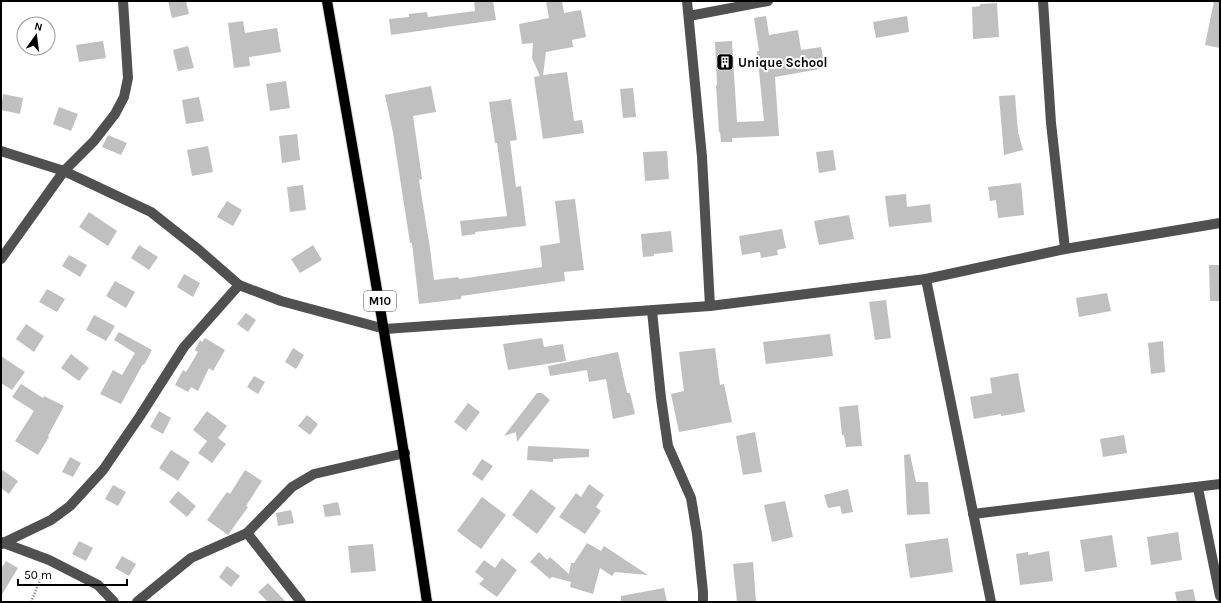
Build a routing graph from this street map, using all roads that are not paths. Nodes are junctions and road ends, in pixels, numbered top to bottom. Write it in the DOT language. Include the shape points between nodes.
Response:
graph roads {
  1 [pos="123,1"];
  2 [pos="327,1"];
  3 [pos="687,1"];
  4 [pos="768,1"];
  5 [pos="1043,1"];
  6 [pos="689,16"];
  7 [pos="1,151"];
  8 [pos="64,171"];
  9 [pos="1220,223"];
  10 [pos="1065,249"];
  11 [pos="1,259"];
  12 [pos="926,278"];
  13 [pos="239,285"];
  14 [pos="710,306"];
  15 [pos="652,311"];
  16 [pos="384,330"];
  17 [pos="405,454"];
  18 [pos="1220,484"];
  19 [pos="1198,488"];
  20 [pos="973,514"];
  21 [pos="246,533"];
  22 [pos="2,543"];
  23 [pos="1220,596"];
  24 [pos="114,602"];
  25 [pos="137,602"];
  26 [pos="300,602"];
  27 [pos="427,602"];
  28 [pos="703,602"];
  29 [pos="991,602"];
  1 -- 8 [label="street" via="128,78 124,97 115,114 94,141"];
  2 -- 16 [label="main road, M10"];
  3 -- 6 [label="street"];
  4 -- 6 [label="street"];
  5 -- 10 [label="street" via="1051,123"];
  6 -- 14 [label="street" via="702,157"];
  7 -- 8 [label="street"];
  8 -- 11 [label="street"];
  8 -- 13 [label="street" via="151,212"];
  9 -- 10 [label="street"];
  10 -- 12 [label="street"];
  12 -- 14 [label="street"];
  12 -- 20 [label="street"];
  13 -- 16 [label="street" via="281,301"];
  13 -- 22 [label="street" via="184,347 103,470 70,506 51,520"];
  14 -- 15 [label="street"];
  15 -- 16 [label="street"];
  15 -- 28 [label="street" via="660,398 668,446 691,498"];
  16 -- 17 [label="main road, M10"];
  17 -- 21 [label="street" via="314,474 292,487"];
  17 -- 27 [label="main road, M10"];
  18 -- 19 [label="street"];
  19 -- 20 [label="street"];
  19 -- 23 [label="street"];
  20 -- 29 [label="street"];
  21 -- 25 [label="street" via="191,558"];
  21 -- 26 [label="street"];
  22 -- 24 [label="street" via="49,560 98,585"];
}
